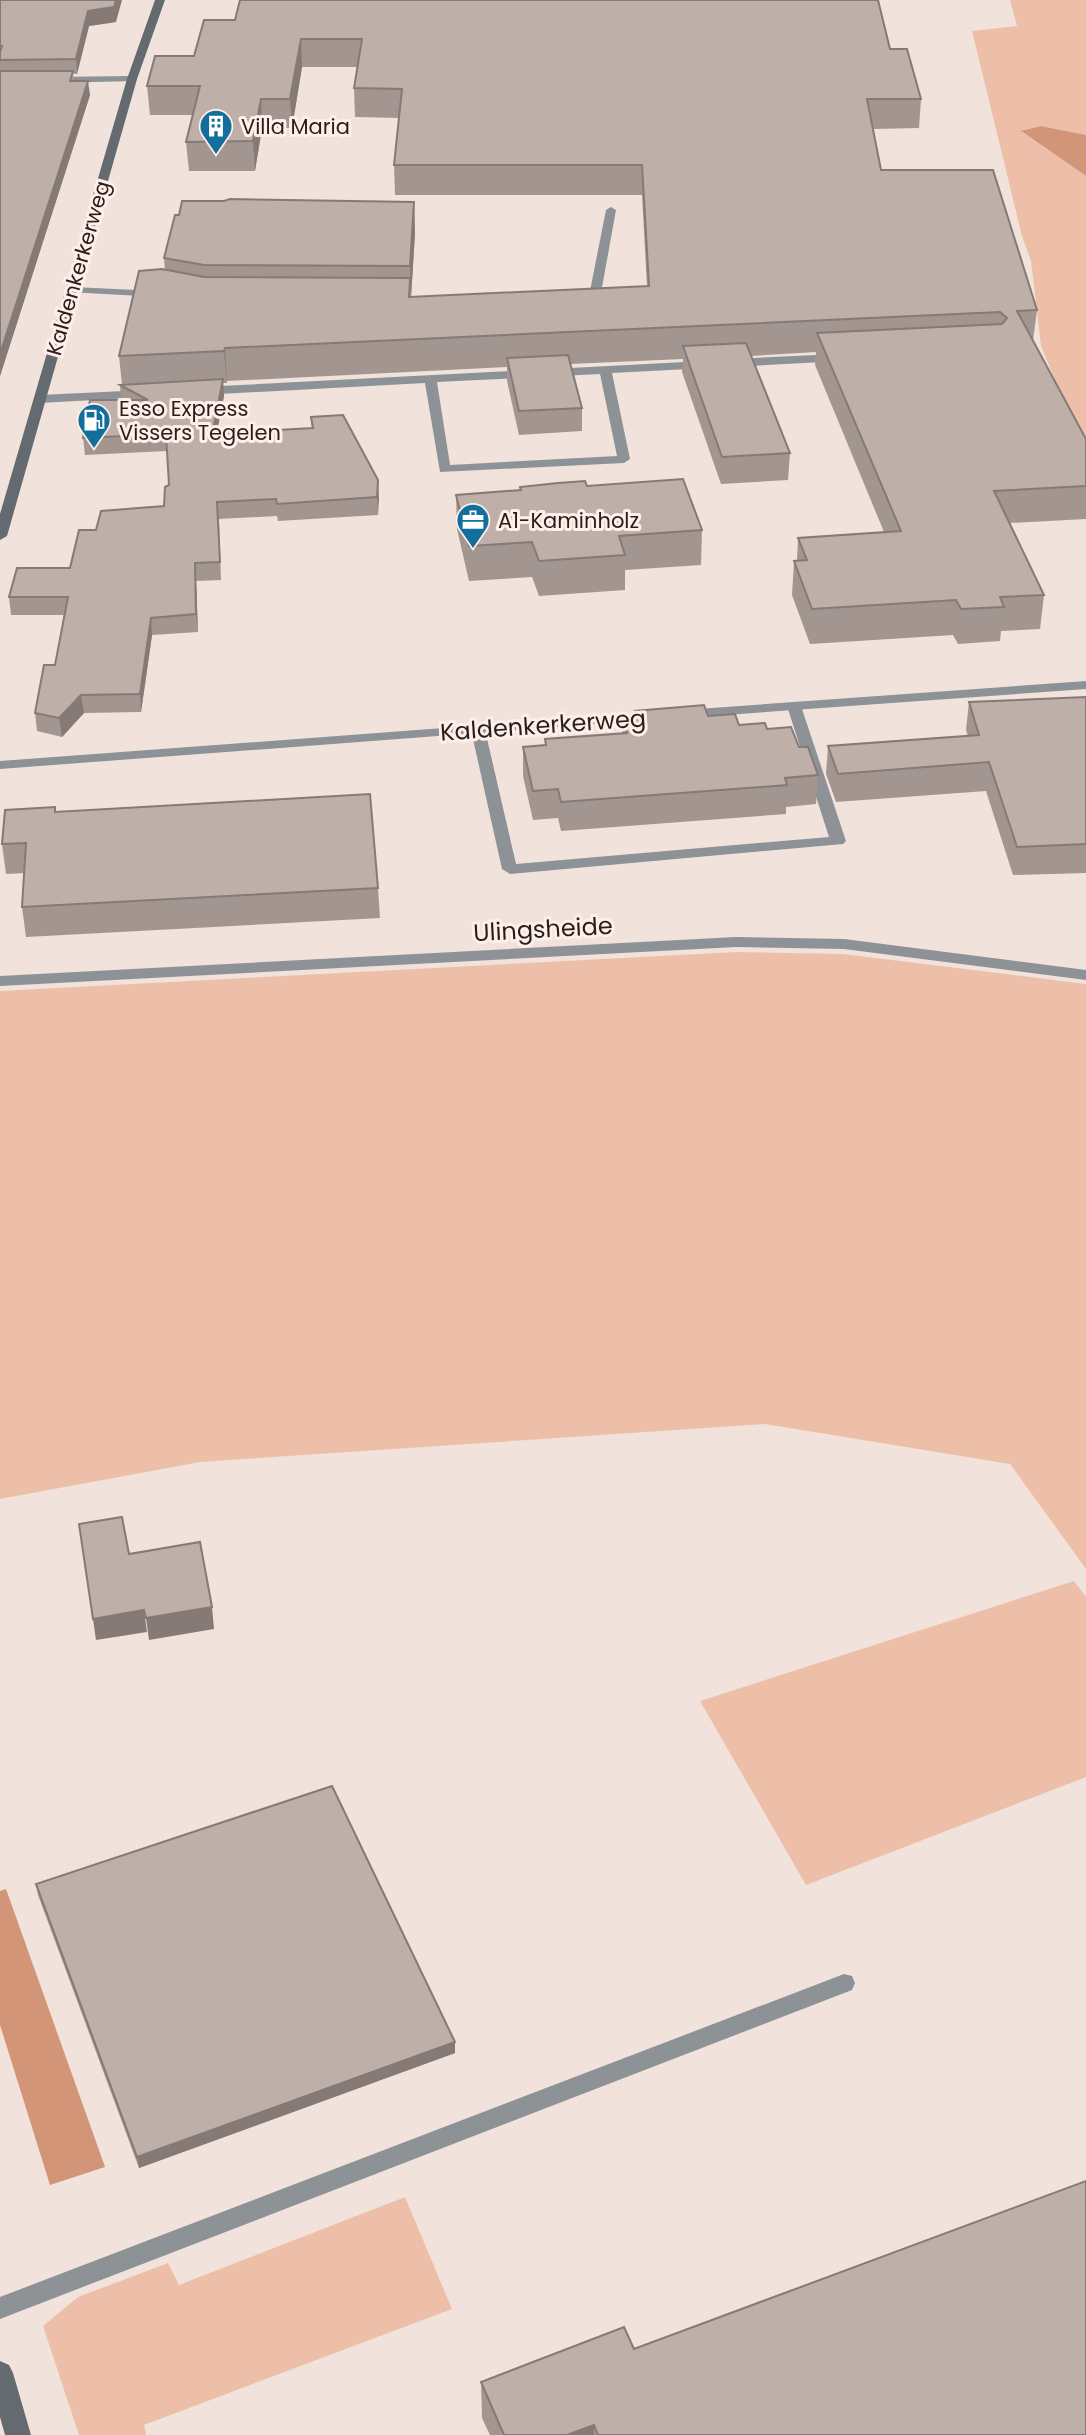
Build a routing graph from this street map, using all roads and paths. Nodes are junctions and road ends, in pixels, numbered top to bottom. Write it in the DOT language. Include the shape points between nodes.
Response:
graph roads {
  1 [pos="160,0"];
  2 [pos="132,79"];
  3 [pos="38,80"];
  4 [pos="611,210"];
  5 [pos="72,290"];
  6 [pos="172,297"];
  7 [pos="579,304"];
  8 [pos="856,357"];
  9 [pos="605,370"];
  10 [pos="430,379"];
  11 [pos="193,391"];
  12 [pos="165,393"];
  13 [pos="40,399"];
  14 [pos="0,536"];
  15 [pos="1086,685"];
  16 [pos="793,706"];
  17 [pos="478,730"];
  18 [pos="0,765"];
  19 [pos="1086,975"];
  20 [pos="0,981"];
  21 [pos="844,1983"];
  22 [pos="0,2308"];
  23 [pos="0,2373"];
  24 [pos="18,2435"];
  1 -- 2 [label="main road, Kaldenkerkerweg"];
  2 -- 3 [label="street"];
  2 -- 5 [label="main road, Kaldenkerkerweg"];
  4 -- 7 [label="street" via="593,304"];
  5 -- 6 [label="street"];
  5 -- 13 [label="main road, Kaldenkerkerweg"];
  8 -- 9 [label="street"];
  9 -- 10 [label="street"];
  9 -- 10 [label="street" via="624,459 444,469"];
  10 -- 11 [label="street"];
  12 -- 13 [label="street"];
  13 -- 14 [label="main road, Kaldenkerkerweg"];
  15 -- 16 [label="street, Kaldenkerkerweg"];
  16 -- 17 [label="street, Kaldenkerkerweg"];
  16 -- 17 [label="street" via="838,841 510,869"];
  17 -- 18 [label="street, Kaldenkerkerweg"];
  19 -- 20 [label="street, Ulingsheide" via="844,944 736,942"];
  21 -- 22 [label="street"];
  23 -- 24 [label="main road"];
}
